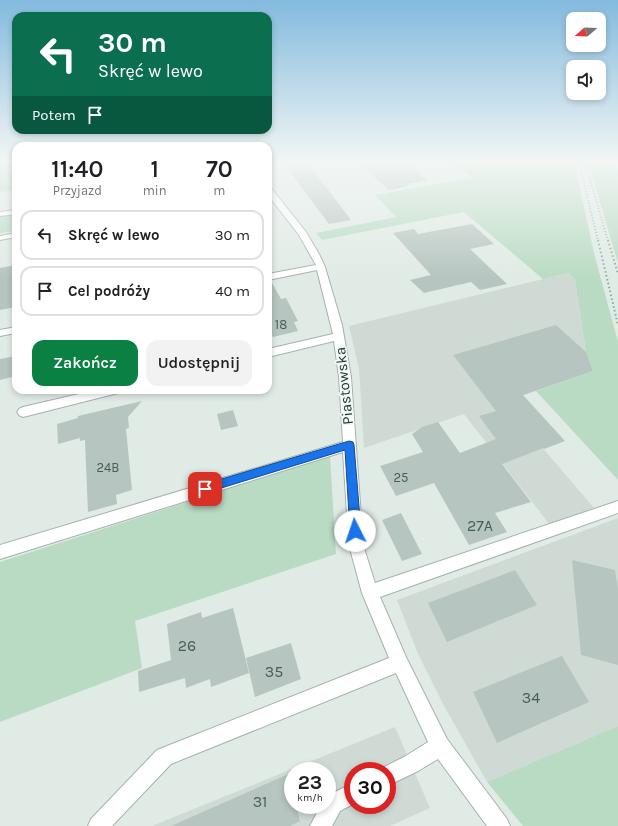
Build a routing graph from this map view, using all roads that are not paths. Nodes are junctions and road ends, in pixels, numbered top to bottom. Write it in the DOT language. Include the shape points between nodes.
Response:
graph roads {
  1 [pos="276,201"];
  2 [pos="12,212"];
  3 [pos="0,214"];
  4 [pos="12,236"];
  5 [pos="0,238"];
  6 [pos="321,267"];
  7 [pos="272,277"];
  8 [pos="12,331"];
  9 [pos="0,333"];
  10 [pos="338,336"];
  11 [pos="272,352"];
  12 [pos="97,394"];
  13 [pos="23,412"];
  14 [pos="349,445"];
  15 [pos="618,506"];
  16 [pos="0,552"];
  17 [pos="370,593"];
  18 [pos="400,663"];
  19 [pos="440,746"];
  20 [pos="396,772"];
  21 [pos="344,798"];
  22 [pos="98,826"];
  23 [pos="320,826"];
  24 [pos="500,826"];
  1 -- 6 [label="street, Piastowska" via="303,234"];
  2 -- 3 [label="street"];
  4 -- 5 [label="street"];
  6 -- 7 [label="street"];
  6 -- 10 [label="street, Piastowska"];
  8 -- 9 [label="street"];
  10 -- 11 [label="street"];
  10 -- 14 [label="street, Piastowska" via="345,377"];
  12 -- 13 [label="street"];
  14 -- 16 [label="street"];
  14 -- 17 [label="street, Piastowska" via="356,545"];
  15 -- 17 [label="street"];
  17 -- 18 [label="street, Piastowska"];
  18 -- 19 [label="street, Piastowska"];
  18 -- 22 [label="street" via="164,757"];
  19 -- 20 [label="street"];
  19 -- 24 [label="street, Piastowska"];
  21 -- 23 [label="street" via="333,804"];
}
